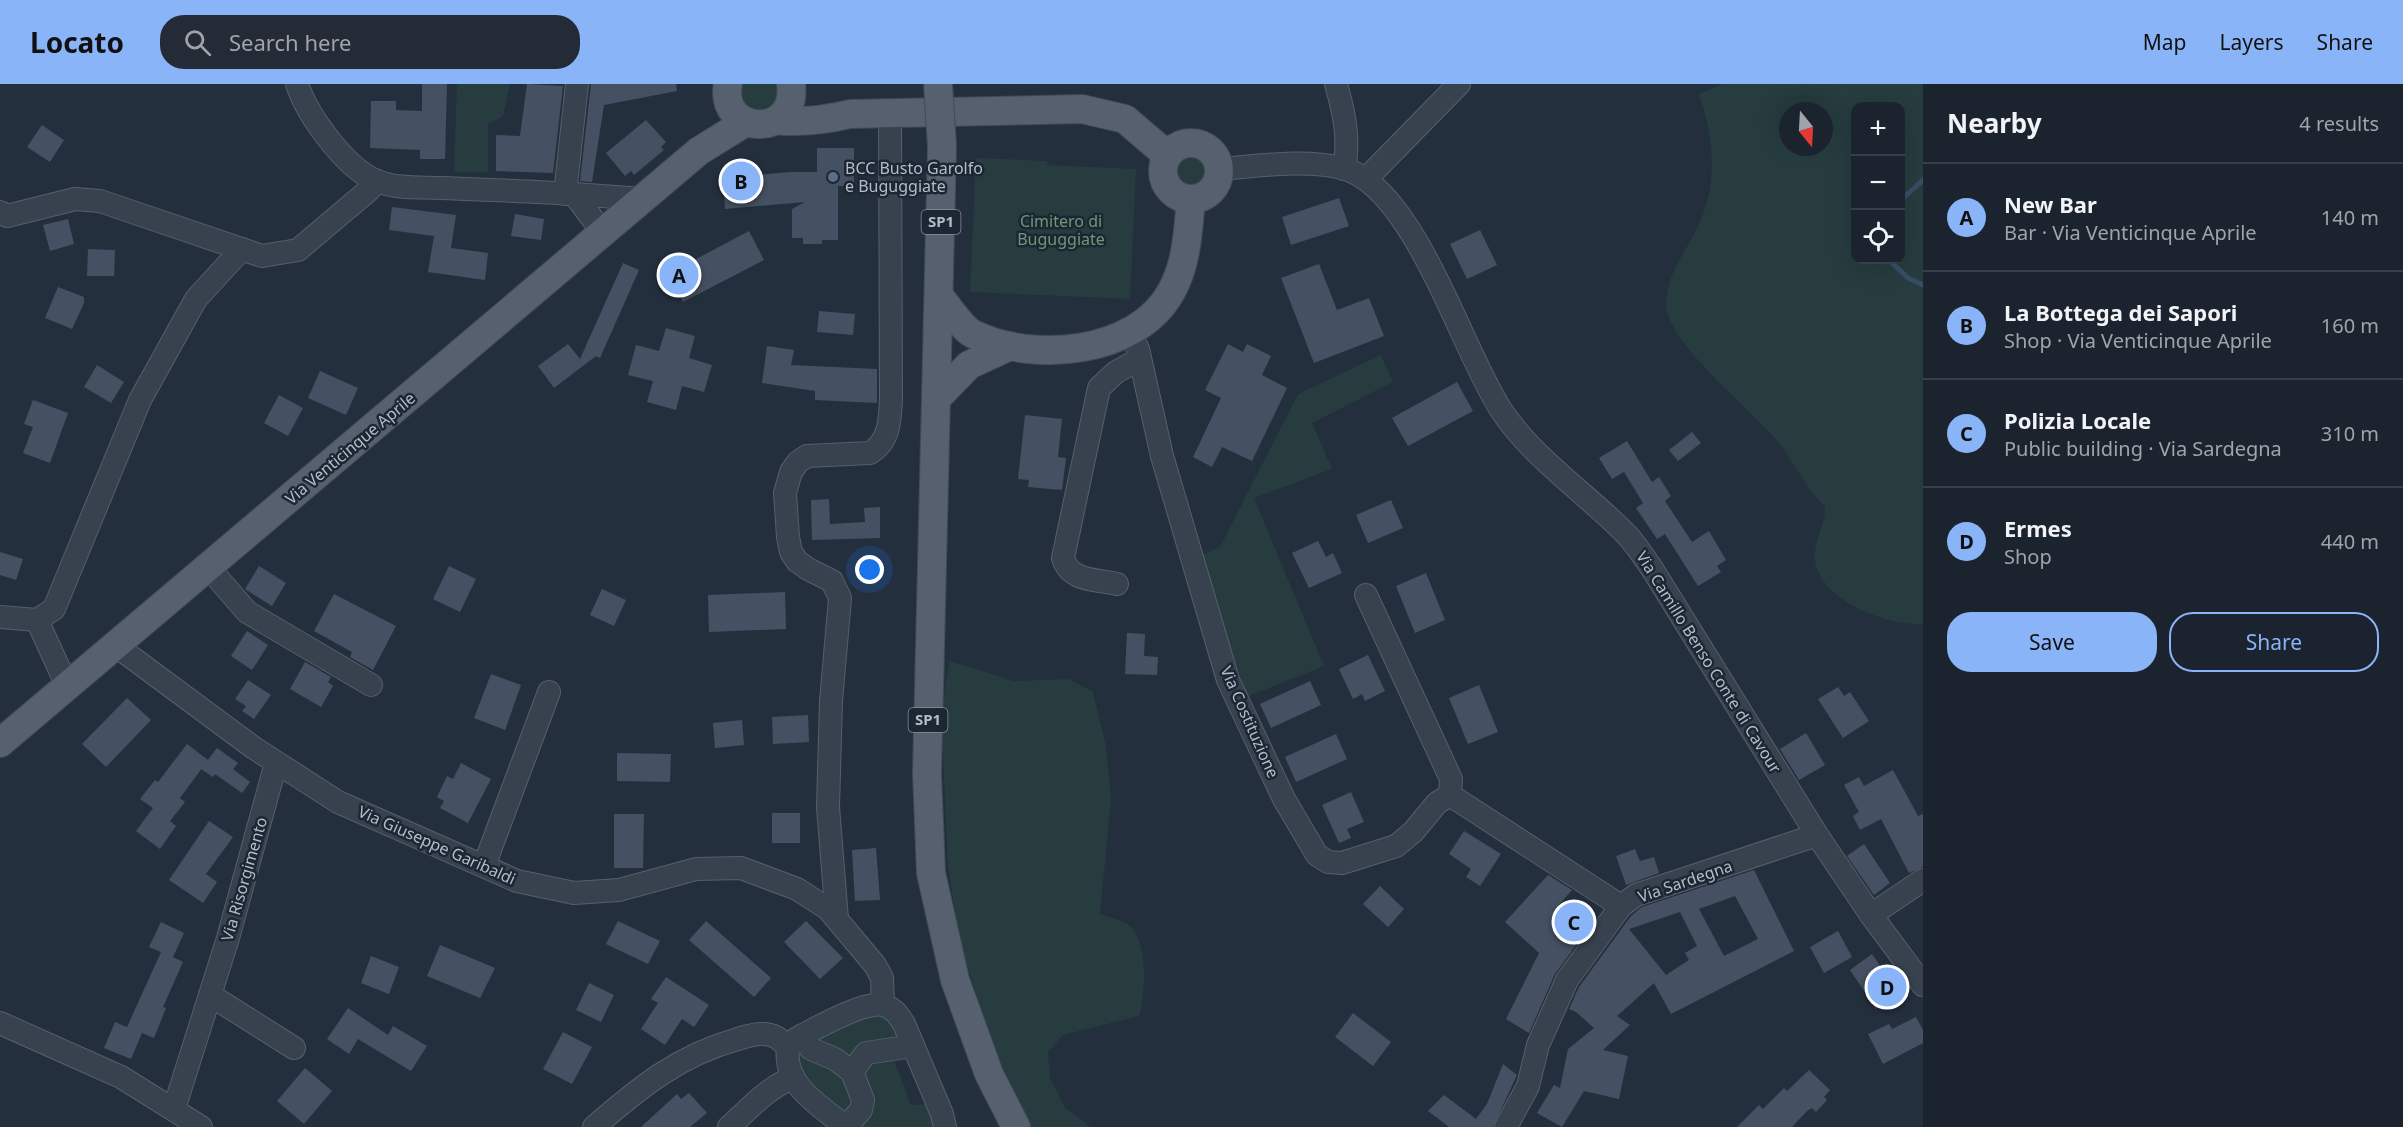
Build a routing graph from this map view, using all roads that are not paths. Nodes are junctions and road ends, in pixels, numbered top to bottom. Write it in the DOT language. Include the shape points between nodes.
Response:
graph roads {
  1 [pos="297,84"];
  2 [pos="577,84"];
  3 [pos="791,84"];
  4 [pos="938,84"];
  5 [pos="1336,84"];
  6 [pos="1459,84"];
  7 [pos="728,90"];
  8 [pos="890,113"];
  9 [pos="850,114"];
  10 [pos="776,120"];
  11 [pos="746,122"];
  12 [pos="699,151"];
  13 [pos="1167,155"];
  14 [pos="1220,169"];
  15 [pos="1344,169"];
  16 [pos="1366,179"];
  17 [pos="376,181"];
  18 [pos="570,194"];
  19 [pos="643,199"];
  20 [pos="1191,200"];
  21 [pos="0,212"];
  22 [pos="603,233"];
  23 [pos="242,249"];
  24 [pos="940,297"];
  25 [pos="1130,333"];
  26 [pos="1008,347"];
  27 [pos="1140,359"];
  28 [pos="936,399"];
  29 [pos="209,568"];
  30 [pos="1117,584"];
  31 [pos="1366,595"];
  32 [pos="0,617"];
  33 [pos="37,620"];
  34 [pos="115,645"];
  35 [pos="371,685"];
  36 [pos="68,686"];
  37 [pos="549,692"];
  38 [pos="0,743"];
  39 [pos="276,763"];
  40 [pos="1450,795"];
  41 [pos="1817,835"];
  42 [pos="484,866"];
  43 [pos="1923,880"];
  44 [pos="1620,906"];
  45 [pos="1871,915"];
  46 [pos="837,920"];
  47 [pos="1923,985"];
  48 [pos="210,995"];
  49 [pos="883,1005"];
  50 [pos="0,1023"];
  51 [pos="796,1042"];
  52 [pos="913,1046"];
  53 [pos="294,1048"];
  54 [pos="852,1072"];
  55 [pos="793,1078"];
  56 [pos="174,1109"];
  57 [pos="201,1127"];
  58 [pos="594,1127"];
  59 [pos="729,1127"];
  60 [pos="846,1127"];
  61 [pos="945,1127"];
  62 [pos="1016,1127"];
  63 [pos="1506,1127"];
  1 -- 17 [label="street" via="304,104 333,144"];
  2 -- 18 [label="street"];
  3 -- 9 [label="main road" via="804,98"];
  3 -- 10 [label="main road" via="790,104"];
  4 -- 24 [label="main road, SP1, bridge" via="942,146"];
  5 -- 15 [label="street" via="1344,111"];
  6 -- 16 [label="street"];
  7 -- 11 [label="main road" via="730,106"];
  7 -- 12 [label="main road, Via Venticinque Aprile"];
  8 -- 9 [label="main road"];
  8 -- 13 [label="main road" via="1082,109 1125,119"];
  8 -- 46 [label="street" via="889,425 878,448 870,453 807,456 791,472 785,493 791,552 803,566 832,581 840,598 831,701 828,807"];
  9 -- 10 [label="main road" via="795,123"];
  10 -- 11 [label="main road" via="756,125"];
  11 -- 12 [label="main road, Via Venticinque Aprile"];
  12 -- 19 [label="main road, Via Venticinque Aprile"];
  13 -- 14 [label="main road" via="1181,144 1199,143 1213,153"];
  13 -- 20 [label="main road" via="1162,172 1168,188"];
  14 -- 15 [label="street, Via Camillo Benso Conte di Cavour" via="1317,164"];
  14 -- 20 [label="main road" via="1215,187"];
  15 -- 16 [label="street, Via Camillo Benso Conte di Cavour"];
  16 -- 41 [label="street, Via Camillo Benso Conte di Cavour" via="1404,220 1421,249 1501,410 1526,441 1625,532 1651,567"];
  17 -- 18 [label="street"];
  17 -- 23 [label="street" via="298,250 262,256"];
  18 -- 19 [label="street"];
  18 -- 22 [label="street"];
  19 -- 22 [label="main road, Via Venticinque Aprile"];
  20 -- 25 [label="main road" via="1182,267 1170,294"];
  21 -- 23 [label="street" via="7,216 75,199 100,201"];
  22 -- 29 [label="main road, Via Venticinque Aprile"];
  23 -- 33 [label="street" via="196,298 145,389 54,609"];
  24 -- 26 [label="main road" via="971,333"];
  24 -- 28 [label="main road, SP1"];
  25 -- 26 [label="main road" via="1100,344 1064,349"];
  25 -- 27 [label="street, Via Costituzione"];
  26 -- 28 [label="main road" via="969,365"];
  27 -- 30 [label="street" via="1116,372 1099,388 1063,558 1066,568 1075,576"];
  27 -- 40 [label="street, Via Costituzione" via="1162,456 1228,680 1284,799 1317,855 1329,862 1342,863 1396,846 1437,803"];
  28 -- 62 [label="main road, SP1" via="927,773 931,873 955,980 989,1074"];
  29 -- 34 [label="main road, Via Venticinque Aprile"];
  29 -- 35 [label="street" via="247,612"];
  31 -- 40 [label="street" via="1451,779"];
  32 -- 33 [label="street"];
  33 -- 36 [label="street"];
  34 -- 36 [label="main road, Via Venticinque Aprile"];
  34 -- 39 [label="street, Via Giuseppe Garibaldi"];
  36 -- 38 [label="main road, Via Venticinque Aprile"];
  37 -- 42 [label="street"];
  39 -- 42 [label="street, Via Giuseppe Garibaldi" via="338,802"];
  39 -- 48 [label="street, Via Risorgimento"];
  40 -- 44 [label="street"];
  41 -- 44 [label="street, Via Sardegna" via="1636,895"];
  41 -- 45 [label="street, Via Camillo Benso Conte di Cavour"];
  42 -- 46 [label="street, Via Giuseppe Garibaldi" via="517,881 574,893 619,890 696,869 741,868 797,889 828,909"];
  43 -- 45 [label="street"];
  44 -- 63 [label="street, Via Sardegna" via="1567,980 1538,1046 1528,1086"];
  45 -- 47 [label="street, Via Camillo Benso Conte di Cavour"];
  46 -- 49 [label="street, Via Giuseppe Garibaldi" via="875,965 882,978"];
  48 -- 53 [label="street"];
  48 -- 56 [label="street, Via Risorgimento"];
  49 -- 51 [label="street" via="867,1006"];
  49 -- 52 [label="street" via="896,1012"];
  50 -- 56 [label="street" via="121,1077"];
  51 -- 54 [label="street" via="835,1059"];
  51 -- 55 [label="street" via="787,1059"];
  51 -- 58 [label="street" via="770,1035 750,1035 714,1045 644,1084"];
  52 -- 54 [label="street" via="866,1053"];
  52 -- 61 [label="street"];
  54 -- 60 [label="street" via="863,1100 861,1110"];
  55 -- 59 [label="street" via="770,1091"];
  55 -- 60 [label="street" via="809,1097"];
  56 -- 57 [label="street"];
}
